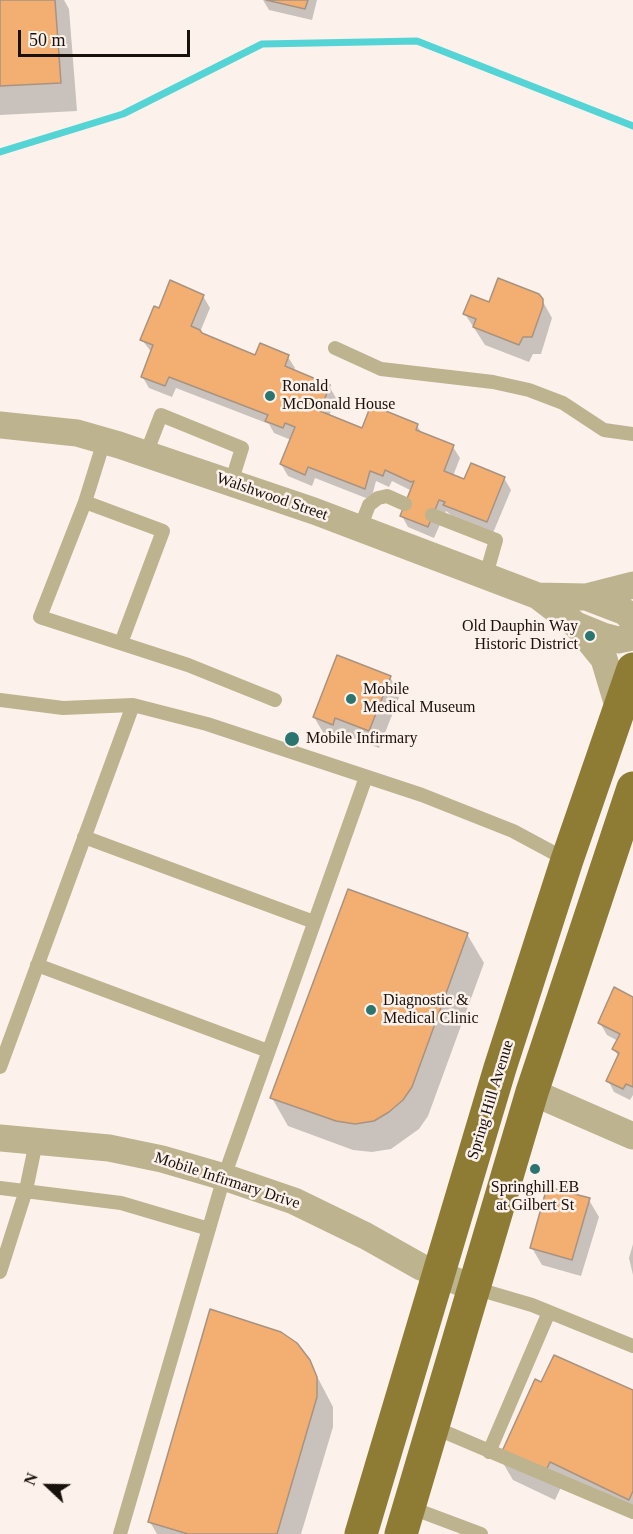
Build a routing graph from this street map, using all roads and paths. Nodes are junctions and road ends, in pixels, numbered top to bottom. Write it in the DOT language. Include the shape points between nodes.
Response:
graph roads {
  1 [pos="335,348"];
  2 [pos="0,425"];
  3 [pos="633,434"];
  4 [pos="104,441"];
  5 [pos="146,454"];
  6 [pos="231,483"];
  7 [pos="85,502"];
  8 [pos="405,504"];
  9 [pos="432,515"];
  10 [pos="360,528"];
  11 [pos="486,575"];
  12 [pos="633,585"];
  13 [pos="538,596"];
  14 [pos="586,597"];
  15 [pos="633,620"];
  16 [pos="576,625"];
  17 [pos="633,636"];
  18 [pos="120,643"];
  19 [pos="633,669"];
  20 [pos="0,700"];
  21 [pos="275,700"];
  22 [pos="133,705"];
  23 [pos="619,709"];
  24 [pos="366,777"];
  25 [pos="633,788"];
  26 [pos="84,837"];
  27 [pos="567,860"];
  28 [pos="314,922"];
  29 [pos="37,966"];
  30 [pos="268,1052"];
  31 [pos="0,1067"];
  32 [pos="532,1092"];
  33 [pos="633,1136"];
  34 [pos="0,1138"];
  35 [pos="36,1142"];
  36 [pos="224,1177"];
  37 [pos="0,1188"];
  38 [pos="26,1190"];
  39 [pos="209,1228"];
  40 [pos="0,1272"];
  41 [pos="438,1274"];
  42 [pos="474,1288"];
  43 [pos="549,1312"];
  44 [pos="633,1346"];
  45 [pos="433,1427"];
  46 [pos="489,1452"];
  47 [pos="633,1512"];
  48 [pos="405,1520"];
  49 [pos="120,1534"];
  50 [pos="361,1534"];
  51 [pos="481,1534"];
  1 -- 3 [label="lane" via="381,369 529,390 563,403 604,430"];
  2 -- 4 [label="street, Walshwood Street" via="49,429"];
  4 -- 5 [label="street, Walshwood Street"];
  4 -- 7 [label="lane"];
  5 -- 6 [label="street, Walshwood Street"];
  5 -- 6 [label="lane" via="161,415 242,448"];
  6 -- 10 [label="street, Walshwood Street"];
  7 -- 18 [label="lane" via="163,531"];
  7 -- 18 [label="lane" via="40,617"];
  8 -- 10 [label="lane" via="387,496 378,498 369,506"];
  9 -- 11 [label="lane" via="496,540"];
  10 -- 11 [label="street, Walshwood Street"];
  11 -- 13 [label="street, Walshwood Street"];
  12 -- 14 [label="street, Walshwood Street"];
  13 -- 14 [label="street, Walshwood Street"];
  13 -- 16 [label="street, Walshwood Street"];
  14 -- 15 [label="street, Walshwood Street" via="625,612"];
  16 -- 17 [label="street, Walshwood Street" via="618,640"];
  16 -- 23 [label="street, Walshwood Street" via="604,659"];
  18 -- 21 [label="lane"];
  19 -- 23 [label="main road, Spring Hill Avenue"];
  20 -- 22 [label="lane" via="63,708"];
  22 -- 24 [label="lane" via="207,724"];
  22 -- 26 [label="lane"];
  23 -- 27 [label="main road, Spring Hill Avenue"];
  24 -- 27 [label="lane" via="513,831"];
  24 -- 28 [label="lane"];
  25 -- 32 [label="main road"];
  26 -- 28 [label="lane"];
  26 -- 29 [label="lane"];
  27 -- 41 [label="main road, Spring Hill Avenue"];
  28 -- 30 [label="lane"];
  29 -- 30 [label="lane"];
  29 -- 31 [label="lane"];
  30 -- 36 [label="lane"];
  32 -- 33 [label="street"];
  32 -- 42 [label="main road"];
  34 -- 35 [label="street, Mobile Infirmary Drive"];
  35 -- 36 [label="street, Mobile Infirmary Drive" via="109,1148"];
  35 -- 38 [label="lane"];
  36 -- 39 [label="lane"];
  36 -- 41 [label="street, Mobile Infirmary Drive" via="294,1201"];
  37 -- 38 [label="lane"];
  38 -- 39 [label="lane" via="121,1203"];
  38 -- 40 [label="lane"];
  39 -- 49 [label="lane"];
  41 -- 42 [label="street, Mobile Infirmary Drive"];
  41 -- 50 [label="main road, Spring Hill Avenue"];
  42 -- 43 [label="lane"];
  42 -- 45 [label="main road"];
  43 -- 44 [label="lane"];
  43 -- 46 [label="lane"];
  45 -- 46 [label="lane"];
  45 -- 48 [label="main road"];
  46 -- 47 [label="lane"];
  48 -- 51 [label="lane"];
}
